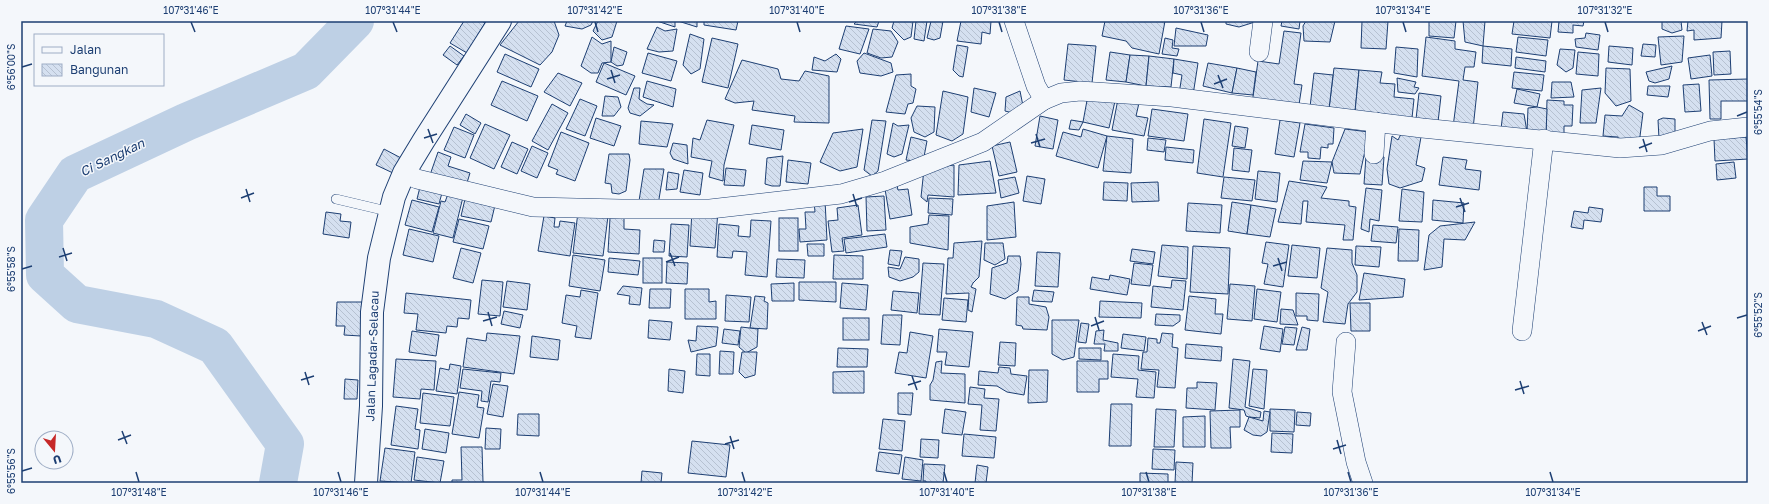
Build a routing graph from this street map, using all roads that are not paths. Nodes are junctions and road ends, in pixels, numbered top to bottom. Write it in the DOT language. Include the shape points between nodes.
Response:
graph roads {
  1 [pos="500,21"];
  2 [pos="1014,21"];
  3 [pos="1263,21"];
  4 [pos="1260,52"];
  5 [pos="1044,100"];
  6 [pos="1376,122"];
  7 [pos="1748,127"];
  8 [pos="1544,140"];
  9 [pos="1374,154"];
  10 [pos="418,178"];
  11 [pos="336,199"];
  12 [pos="390,212"];
  13 [pos="1522,332"];
  14 [pos="1346,342"];
  15 [pos="366,483"];
  16 [pos="1363,483"];
  1 -- 10 [label="street, Jalan Lagadar-Selacau"];
  2 -- 5 [label="street" via="1036,86"];
  3 -- 4 [label="street"];
  5 -- 6 [label="street" via="1061,93 1080,91 1157,96"];
  5 -- 10 [label="street" via="983,142 885,181 841,194 710,209 533,207"];
  6 -- 8 [label="street"];
  6 -- 9 [label="street"];
  7 -- 8 [label="street" via="1710,132 1662,145 1627,148"];
  8 -- 13 [label="street"];
  10 -- 12 [label="street, Jalan Lagadar-Selacau" via="394,197"];
  11 -- 12 [label="lane"];
  12 -- 15 [label="street, Jalan Lagadar-Selacau" via="379,258 372,312 371,406"];
  14 -- 16 [label="street" via="1342,392 1356,462"];
}
